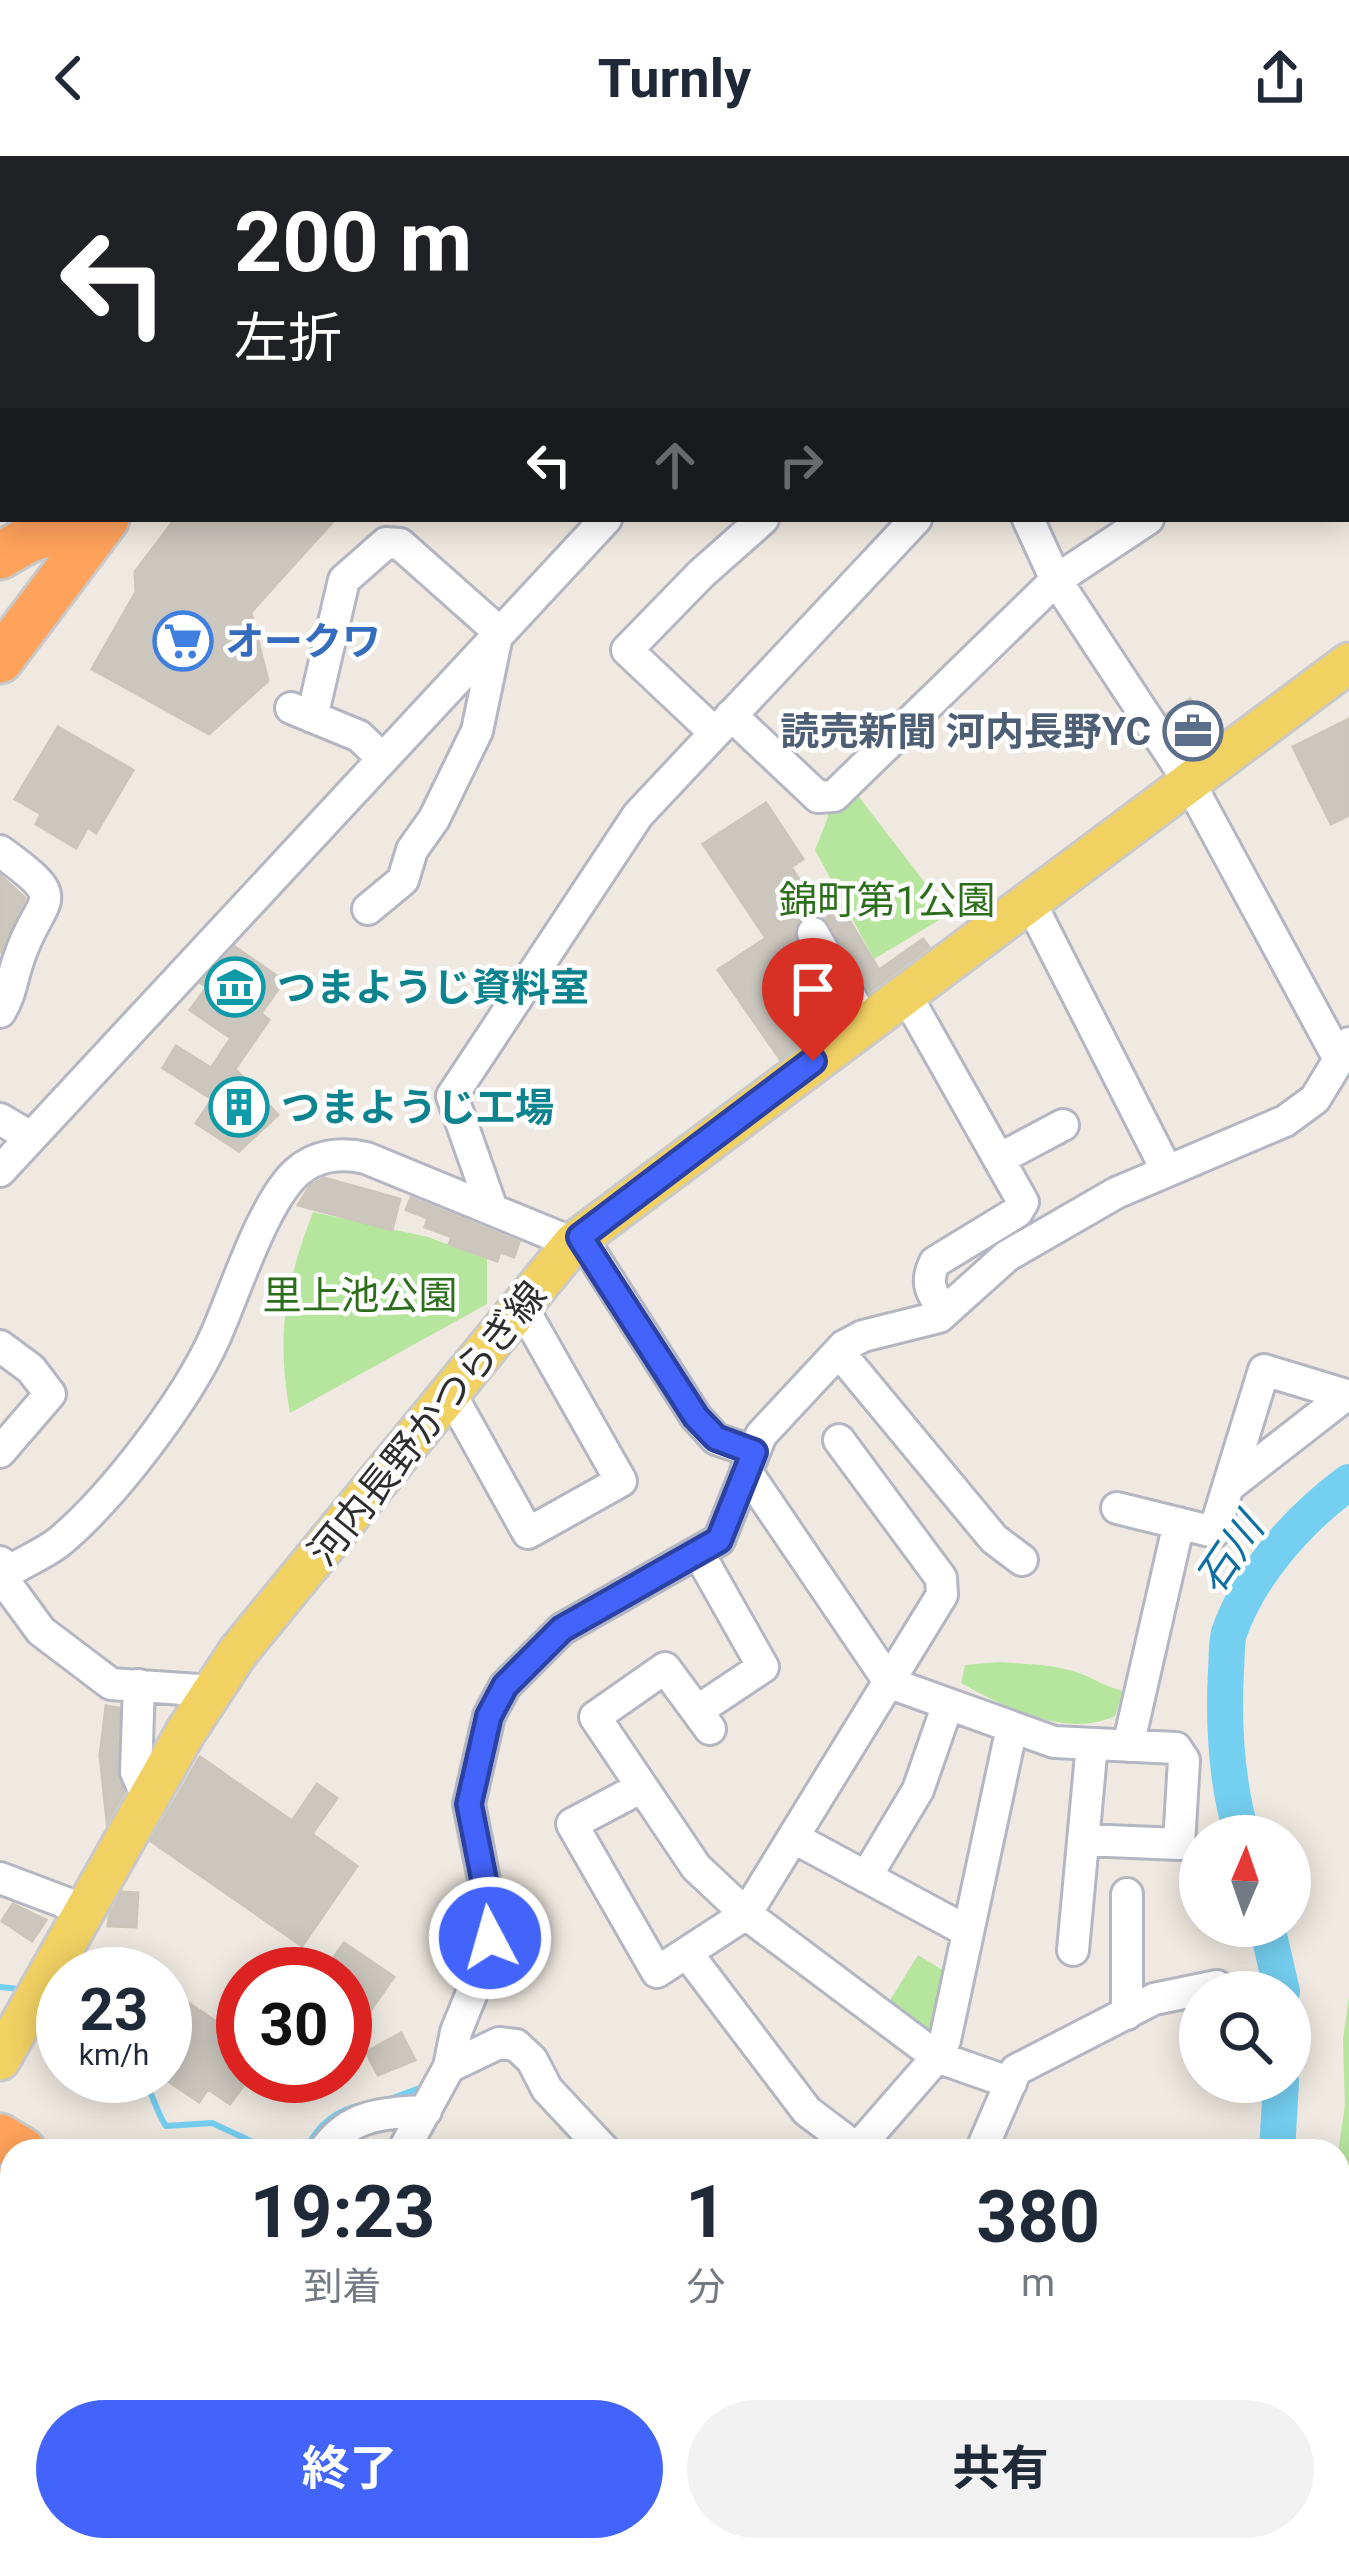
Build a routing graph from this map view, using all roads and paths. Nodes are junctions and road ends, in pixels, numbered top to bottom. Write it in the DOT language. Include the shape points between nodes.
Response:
graph roads {
  1 [pos="603,522"];
  2 [pos="761,522"];
  3 [pos="913,522"];
  4 [pos="1029,522"];
  5 [pos="1143,522"];
  6 [pos="81,531"];
  7 [pos="0,556"];
  8 [pos="1056,580"];
  9 [pos="0,617"];
  10 [pos="498,632"];
  11 [pos="0,660"];
  12 [pos="1349,663"];
  13 [pos="723,724"];
  14 [pos="381,757"];
  15 [pos="1189,782"];
  16 [pos="0,850"];
  17 [pos="1029,900"];
  18 [pos="368,909"];
  19 [pos="813,933"];
  20 [pos="904,992"];
  21 [pos="0,1012"];
  22 [pos="865,1022"];
  23 [pos="1344,1051"];
  24 [pos="0,1119"];
  25 [pos="1063,1125"];
  26 [pos="29,1136"];
  27 [pos="999,1159"];
  28 [pos="0,1171"];
  29 [pos="1167,1171"];
  30 [pos="492,1209"];
  31 [pos="577,1240"];
  32 [pos="521,1305"];
  33 [pos="944,1312"];
  34 [pos="0,1346"];
  35 [pos="839,1352"];
  36 [pos="449,1391"];
  37 [pos="838,1440"];
  38 [pos="0,1451"];
  39 [pos="750,1462"];
  40 [pos="1228,1486"];
  41 [pos="1117,1508"];
  42 [pos="1179,1523"];
  43 [pos="698,1552"];
  44 [pos="1022,1560"];
  45 [pos="0,1562"];
  46 [pos="0,1576"];
  47 [pos="890,1682"];
  48 [pos="139,1685"];
  49 [pos="213,1691"];
  50 [pos="948,1704"];
  51 [pos="1012,1727"];
  52 [pos="1092,1744"];
  53 [pos="1128,1745"];
  54 [pos="642,1787"];
  55 [pos="148,1798"];
  56 [pos="796,1839"];
  57 [pos="1085,1840"];
  58 [pos="866,1877"];
  59 [pos="0,1878"];
  60 [pos="1127,1894"];
  61 [pos="85,1910"];
  62 [pos="746,1914"];
  63 [pos="965,1930"];
  64 [pos="1073,1950"];
  65 [pos="687,1953"];
  66 [pos="1179,1994"];
  67 [pos="1126,2014"];
  68 [pos="937,2057"];
  69 [pos="0,2060"];
  70 [pos="449,2067"];
  71 [pos="1011,2083"];
  72 [pos="426,2111"];
  73 [pos="332,2139"];
  74 [pos="410,2139"];
  75 [pos="594,2139"];
  76 [pos="843,2139"];
  77 [pos="864,2139"];
  78 [pos="986,2139"];
  1 -- 10 [label="street"];
  2 -- 13 [label="street" via="627,650"];
  3 -- 13 [label="street"];
  4 -- 8 [label="street"];
  5 -- 8 [label="street"];
  6 -- 7 [label="highway" via="35,535"];
  6 -- 9 [label="highway"];
  6 -- 11 [label="highway"];
  8 -- 13 [label="street" via="833,796 818,797"];
  8 -- 15 [label="street"];
  10 -- 14 [label="street"];
  10 -- 14 [label="street" via="400,544 386,543 344,580 302,712 358,736"];
  10 -- 18 [label="street" via="477,731 412,850 404,880"];
  12 -- 15 [label="main road, 河内長野かつらぎ線"];
  13 -- 30 [label="street" via="638,815 452,1096"];
  14 -- 26 [label="street"];
  15 -- 17 [label="main road, 河内長野かつらぎ線"];
  15 -- 23 [label="street"];
  16 -- 21 [label="street" via="45,892 44,912"];
  17 -- 20 [label="main road, 河内長野かつらぎ線"];
  17 -- 29 [label="street"];
  19 -- 22 [label="street"];
  20 -- 22 [label="main road, 河内長野かつらぎ線"];
  20 -- 27 [label="street"];
  22 -- 31 [label="main road, 河内長野かつらぎ線"];
  23 -- 29 [label="street" via="1315,1099 1285,1121"];
  24 -- 26 [label="street"];
  25 -- 27 [label="street"];
  26 -- 28 [label="street"];
  27 -- 33 [label="street" via="1024,1202 935,1262 929,1288"];
  29 -- 33 [label="street" via="1006,1256"];
  30 -- 31 [label="street"];
  30 -- 45 [label="street" via="344,1153 295,1173 170,1416 57,1543 10,1570"];
  31 -- 32 [label="main road, 河内長野かつらぎ線"];
  31 -- 39 [label="street" via="696,1417"];
  32 -- 36 [label="main road, 河内長野かつらぎ線"];
  32 -- 36 [label="street" via="621,1481 528,1533"];
  33 -- 35 [label="street" via="863,1336"];
  34 -- 38 [label="street" via="50,1394"];
  35 -- 39 [label="street" via="761,1435"];
  35 -- 44 [label="street" via="994,1539"];
  36 -- 49 [label="main road, 河内長野かつらぎ線"];
  37 -- 47 [label="street" via="941,1577 942,1595"];
  39 -- 43 [label="street" via="719,1540"];
  39 -- 47 [label="street"];
  40 -- 42 [label="street" via="1214,1532"];
  41 -- 42 [label="street"];
  42 -- 53 [label="street"];
  43 -- 54 [label="street" via="763,1667 704,1720 665,1668 595,1717"];
  43 -- 70 [label="street" via="562,1629 505,1686 489,1716 469,1804 490,1938"];
  46 -- 48 [label="street" via="41,1631 89,1670 111,1684"];
  47 -- 50 [label="street"];
  47 -- 56 [label="street"];
  48 -- 49 [label="street"];
  48 -- 55 [label="street" via="136,1772"];
  49 -- 55 [label="main road, 河内長野かつらぎ線"];
  50 -- 51 [label="street"];
  50 -- 58 [label="street" via="918,1790"];
  51 -- 52 [label="street"];
  51 -- 63 [label="street"];
  52 -- 53 [label="street"];
  52 -- 57 [label="street"];
  53 -- 57 [label="street" via="1176,1748 1184,1760 1179,1844"];
  54 -- 62 [label="street" via="696,1867"];
  54 -- 65 [label="street" via="572,1824 657,1972"];
  55 -- 61 [label="main road, 河内長野かつらぎ線"];
  56 -- 58 [label="street"];
  56 -- 62 [label="street"];
  57 -- 64 [label="street"];
  58 -- 63 [label="street"];
  59 -- 61 [label="street"];
  60 -- 67 [label="street"];
  61 -- 69 [label="main road, 河内長野かつらぎ線"];
  62 -- 65 [label="street"];
  62 -- 68 [label="street"];
  63 -- 68 [label="street"];
  65 -- 76 [label="street" via="808,2111"];
  66 -- 67 [label="street"];
  67 -- 71 [label="street" via="1034,2058"];
  68 -- 71 [label="street"];
  68 -- 77 [label="street"];
  70 -- 72 [label="street"];
  70 -- 75 [label="street" via="499,2043 516,2045"];
  71 -- 78 [label="street"];
  72 -- 73 [label="street" via="357,2119"];
  72 -- 74 [label="street"];
}
